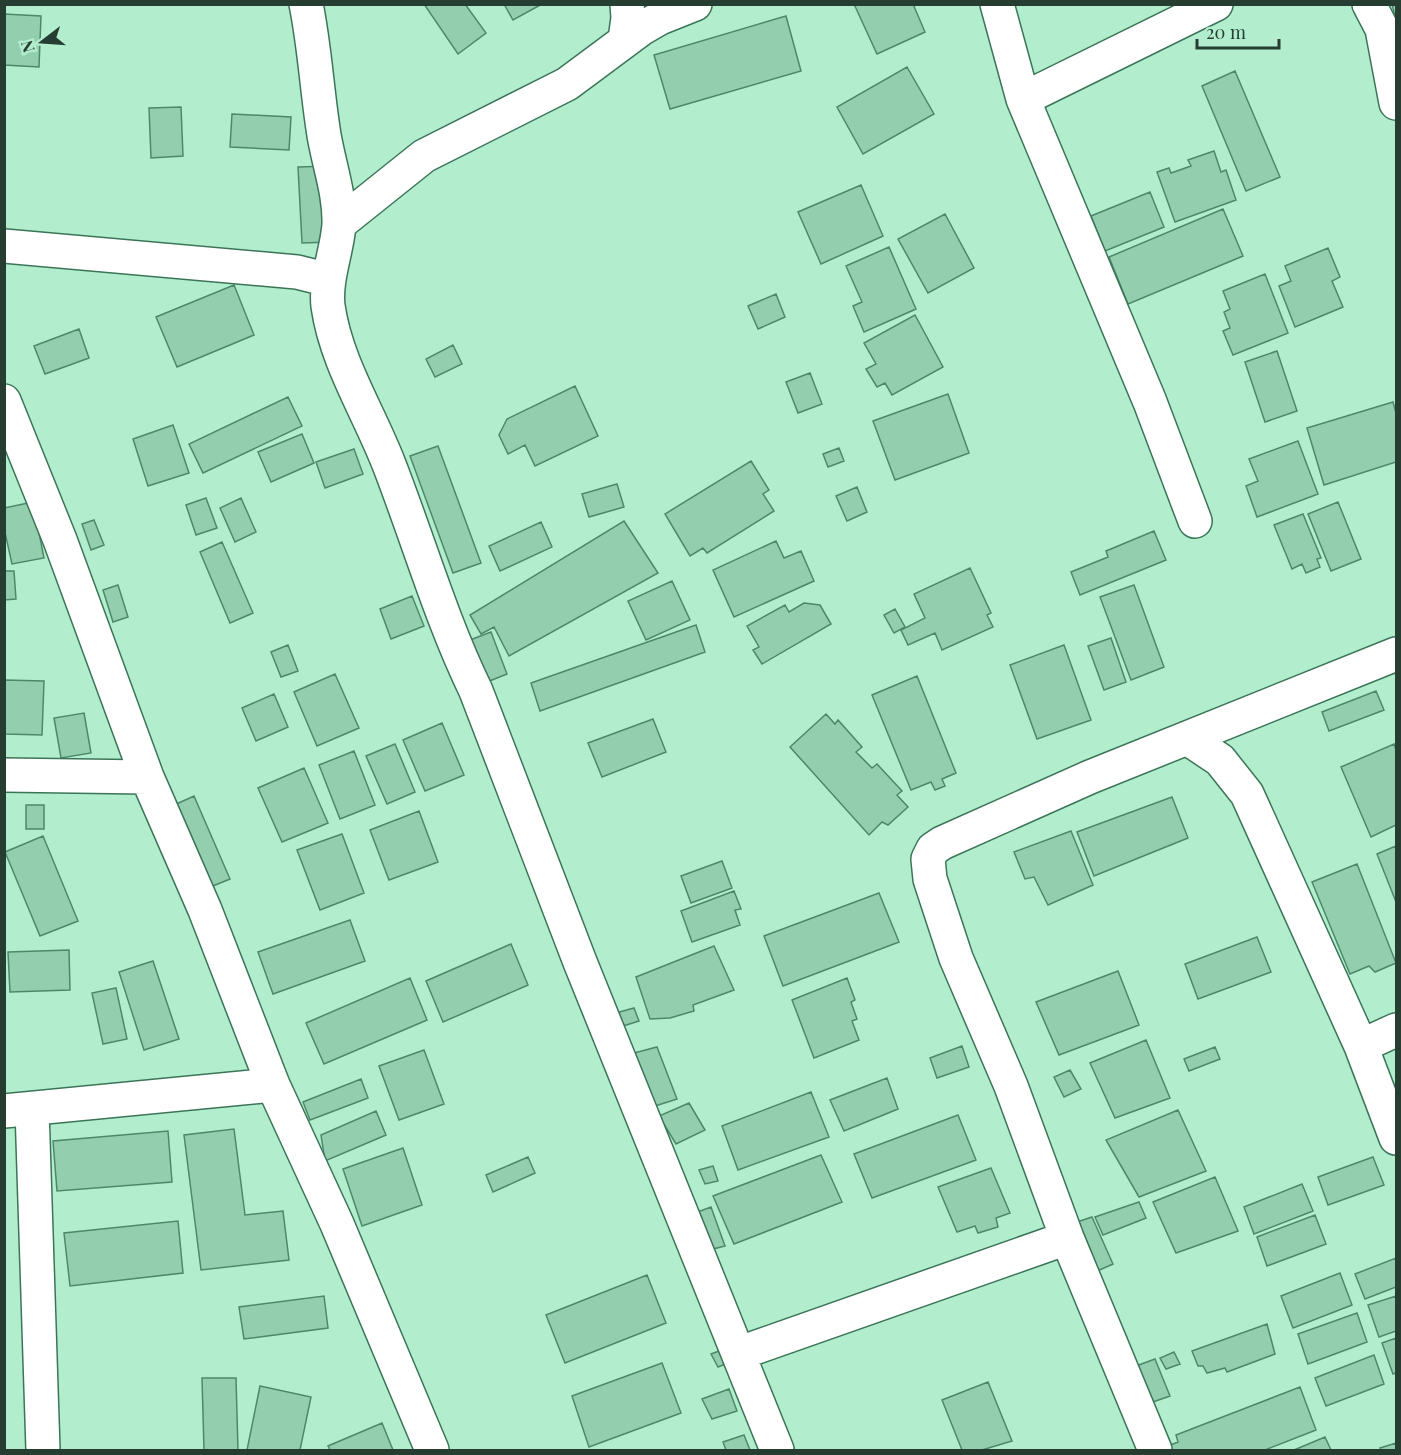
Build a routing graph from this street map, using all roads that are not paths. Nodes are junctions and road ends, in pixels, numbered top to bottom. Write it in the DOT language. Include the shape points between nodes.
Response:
graph roads {
  1 [pos="306,4"];
  2 [pos="627,4"];
  3 [pos="695,4"];
  4 [pos="997,4"];
  5 [pos="1216,4"];
  6 [pos="1369,4"];
  7 [pos="626,39"];
  8 [pos="1023,99"];
  9 [pos="1396,104"];
  10 [pos="389,186"];
  11 [pos="335,187"];
  12 [pos="339,224"];
  13 [pos="4,246"];
  14 [pos="329,280"];
  15 [pos="4,401"];
  16 [pos="1195,521"];
  17 [pos="1396,654"];
  18 [pos="1187,738"];
  19 [pos="4,775"];
  20 [pos="147,777"];
  21 [pos="1396,1030"];
  22 [pos="1361,1046"];
  23 [pos="273,1085"];
  24 [pos="18,1110"];
  25 [pos="1396,1138"];
  26 [pos="1067,1238"];
  27 [pos="740,1353"];
  28 [pos="43,1450"];
  29 [pos="432,1450"];
  30 [pos="777,1450"];
  31 [pos="1155,1450"];
  1 -- 11 [label="street"];
  2 -- 7 [label="street"];
  3 -- 7 [label="street" via="660,18"];
  4 -- 8 [label="street"];
  5 -- 8 [label="street"];
  6 -- 9 [label="street" via="1382,29"];
  7 -- 10 [label="street" via="567,84 424,156"];
  8 -- 16 [label="street" via="1150,402"];
  10 -- 11 [label="street"];
  10 -- 12 [label="street"];
  11 -- 12 [label="street"];
  12 -- 14 [label="street"];
  13 -- 14 [label="street" via="287,271"];
  14 -- 27 [label="street" via="328,304 336,337 358,397 390,467 458,653 580,962"];
  15 -- 20 [label="street"];
  17 -- 18 [label="street"];
  18 -- 22 [label="street" via="1220,760 1247,794"];
  18 -- 26 [label="street" via="942,843 928,859 930,879 956,958 1011,1086"];
  19 -- 20 [label="street"];
  20 -- 23 [label="street" via="205,910"];
  21 -- 22 [label="street"];
  22 -- 25 [label="street"];
  23 -- 24 [label="street"];
  23 -- 29 [label="street" via="337,1224"];
  24 -- 28 [label="street"];
  26 -- 27 [label="street"];
  26 -- 31 [label="street"];
  27 -- 30 [label="street"];
}
